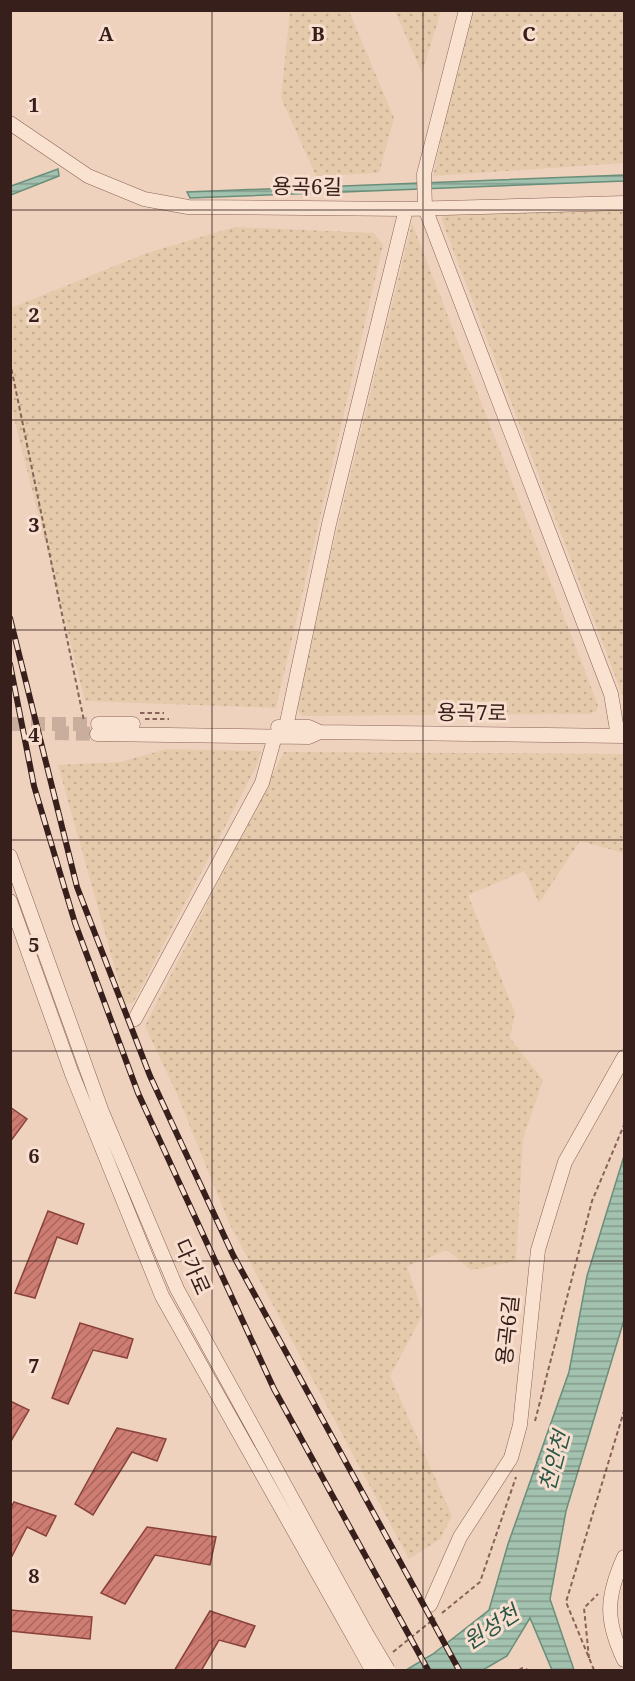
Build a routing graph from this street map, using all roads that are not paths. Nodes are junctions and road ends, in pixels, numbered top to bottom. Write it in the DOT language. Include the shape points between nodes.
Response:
graph roads {
  1 [pos="466,10"];
  2 [pos="10,123"];
  3 [pos="425,203"];
  4 [pos="624,203"];
  5 [pos="406,209"];
  6 [pos="93,728"];
  7 [pos="280,731"];
  8 [pos="621,736"];
  9 [pos="10,856"];
  10 [pos="10,901"];
  11 [pos="135,1019"];
  12 [pos="624,1057"];
  13 [pos="624,1557"];
  14 [pos="430,1605"];
  15 [pos="361,1637"];
  16 [pos="624,1660"];
  17 [pos="372,1671"];
  18 [pos="388,1671"];
  1 -- 3 [label="street" via="424,174"];
  2 -- 5 [label="street, 용곡6길" via="88,176 144,199 188,207"];
  3 -- 4 [label="street, 용곡6길"];
  3 -- 5 [label="street, 용곡6길"];
  3 -- 8 [label="street" via="611,694"];
  5 -- 7 [label="street"];
  6 -- 7 [label="street, 용곡7로"];
  7 -- 8 [label="street, 용곡7로" via="309,727 320,732"];
  7 -- 11 [label="street" via="262,783"];
  9 -- 15 [label="street, 다가로" via="102,1112 177,1289"];
  10 -- 15 [label="street, 다가로" via="72,1074 162,1296"];
  12 -- 14 [label="street, 용곡6길" via="565,1162 538,1250 520,1425 511,1458 460,1537"];
  13 -- 16 [label="street" via="608,1608"];
  15 -- 17 [label="street, 다가로, bridge"];
  15 -- 18 [label="street, 다가로, bridge"];
}
